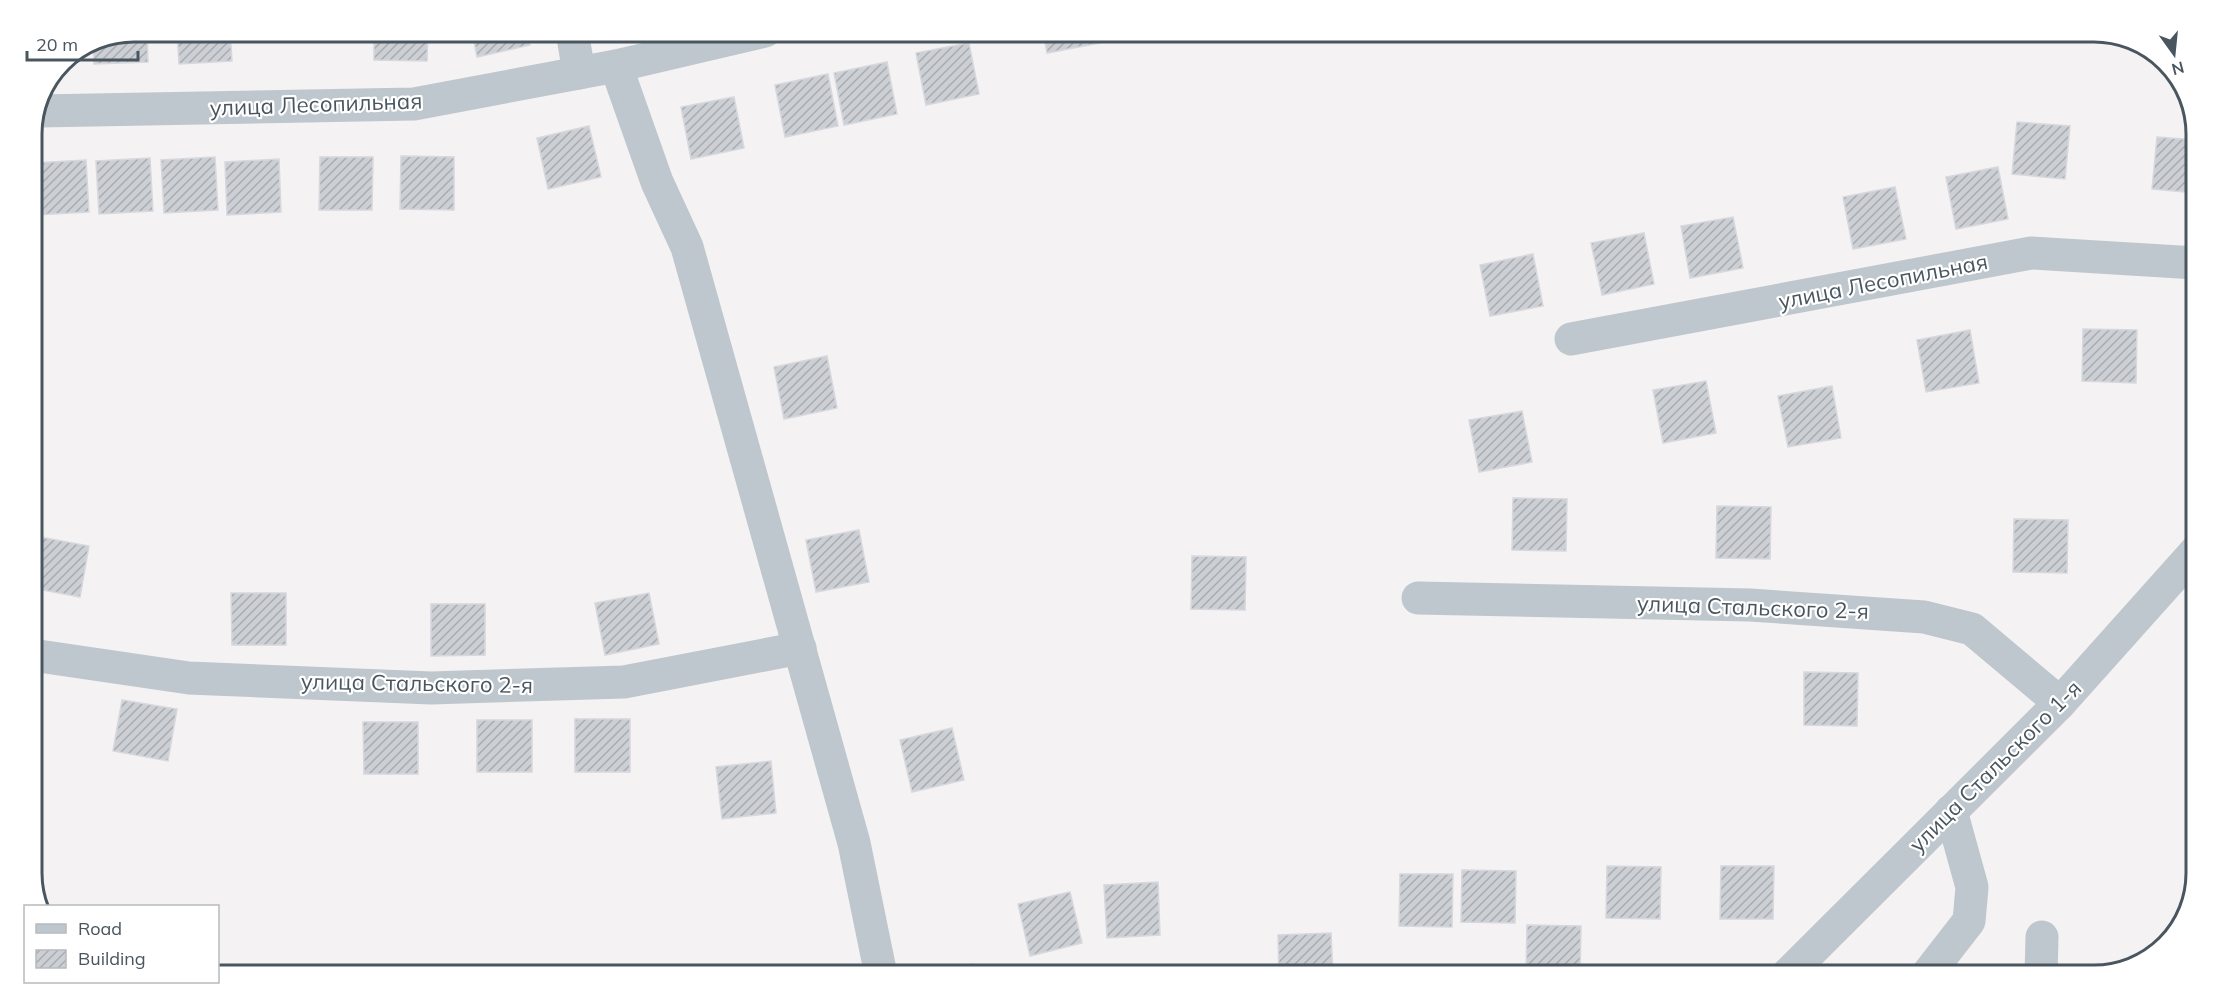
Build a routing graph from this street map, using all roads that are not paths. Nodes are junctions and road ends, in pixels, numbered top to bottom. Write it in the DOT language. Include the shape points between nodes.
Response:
graph roads {
  1 [pos="574,42"];
  2 [pos="721,42"];
  3 [pos="616,66"];
  4 [pos="579,74"];
  5 [pos="45,111"];
  6 [pos="2186,261"];
  7 [pos="1572,339"];
  8 [pos="2186,562"];
  9 [pos="1418,598"];
  10 [pos="800,648"];
  11 [pos="42,656"];
  12 [pos="2060,703"];
  13 [pos="1951,811"];
  14 [pos="2042,937"];
  15 [pos="879,965"];
  16 [pos="1796,965"];
  17 [pos="1935,965"];
  18 [pos="2041,965"];
  1 -- 4 [label="street"];
  2 -- 3 [label="street, улица Лесопильная"];
  3 -- 4 [label="street, улица Лесопильная"];
  3 -- 10 [label="street" via="657,182 687,246"];
  4 -- 5 [label="street, улица Лесопильная" via="414,104"];
  6 -- 7 [label="street, улица Лесопильная" via="2031,253"];
  8 -- 12 [label="street, улица Стальского 1-я"];
  9 -- 12 [label="street, улица Стальского 2-я" via="1750,604 1924,617 1972,629"];
  10 -- 11 [label="street, улица Стальского 2-я" via="624,682 431,688 189,678"];
  10 -- 15 [label="street" via="854,843"];
  12 -- 13 [label="street, улица Стальского 1-я"];
  13 -- 16 [label="street, улица Стальского 1-я"];
  13 -- 17 [label="street" via="1972,887 1969,921"];
  14 -- 18 [label="street"];
}
